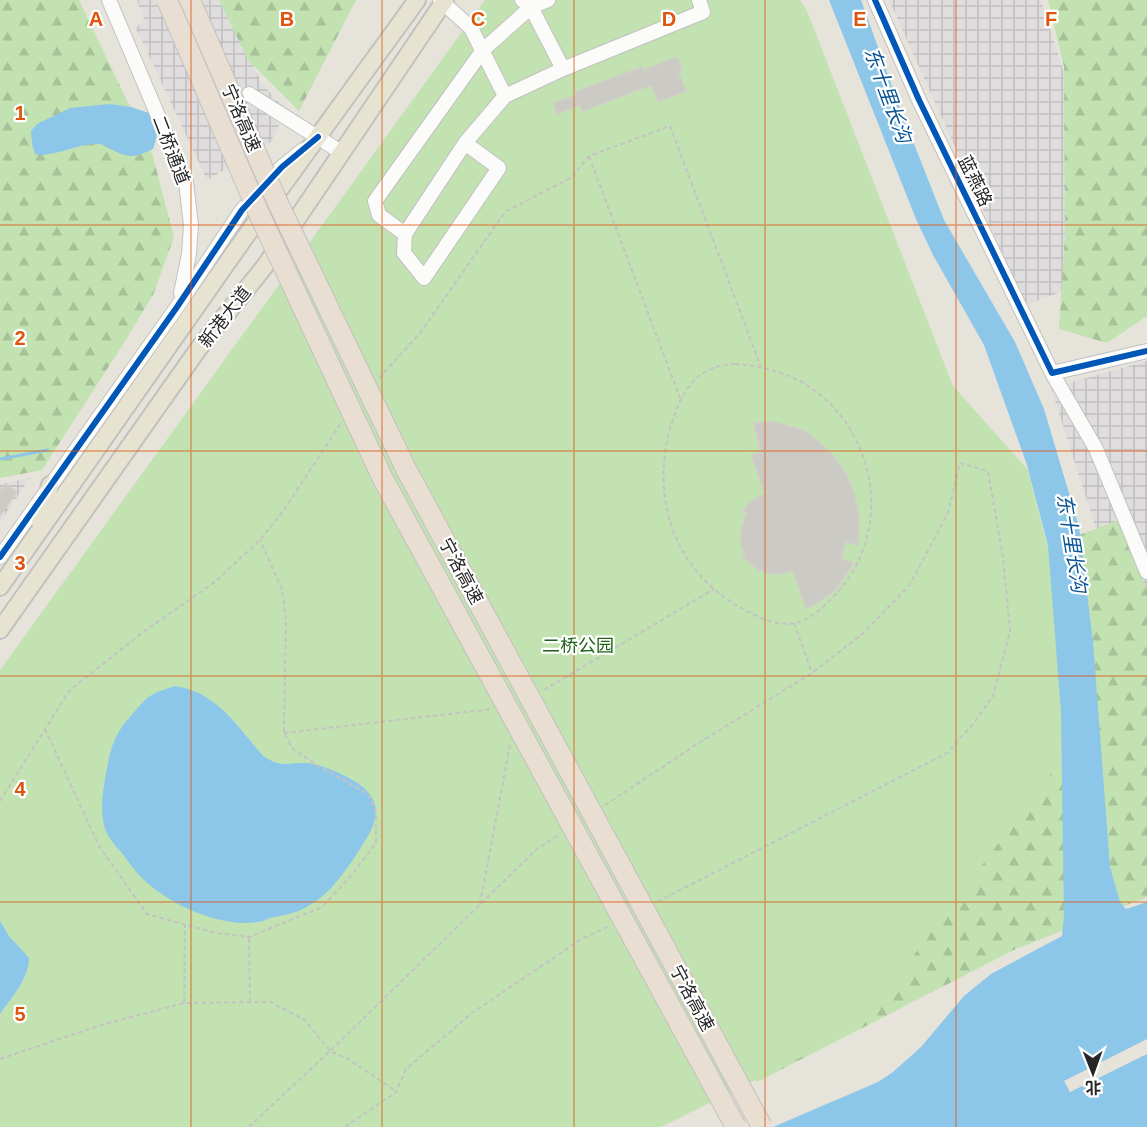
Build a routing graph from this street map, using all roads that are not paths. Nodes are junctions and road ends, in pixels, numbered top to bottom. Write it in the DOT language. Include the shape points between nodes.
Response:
graph roads {
  1 [pos="110,0"];
  2 [pos="167,0"];
  3 [pos="190,0"];
  4 [pos="417,0"];
  5 [pos="548,0"];
  6 [pos="699,0"];
  7 [pos="875,0"];
  8 [pos="443,1"];
  9 [pos="526,3"];
  10 [pos="483,50"];
  11 [pos="563,69"];
  12 [pos="249,94"];
  13 [pos="505,96"];
  14 [pos="318,136"];
  15 [pos="465,142"];
  16 [pos="341,152"];
  17 [pos="405,234"];
  18 [pos="177,307"];
  19 [pos="1147,351"];
  20 [pos="1052,374"];
  21 [pos="50,485"];
  22 [pos="37,534"];
  23 [pos="0,557"];
  24 [pos="1147,572"];
  25 [pos="0,587"];
  26 [pos="0,630"];
  27 [pos="736,1127"];
  28 [pos="762,1127"];
  1 -- 18 [label="street, 二桥通道" via="186,182 191,225 189,254"];
  2 -- 27 [label="highway, 宁洛高速, bridge" via="261,218 383,479"];
  3 -- 28 [label="highway, 宁洛高速, bridge" via="277,201 406,469"];
  4 -- 14 [label="main road, 新港大道"];
  5 -- 9 [label="street"];
  6 -- 11 [label="street" via="703,12"];
  7 -- 20 [label="street, 蓝燕路" via="919,100"];
  8 -- 10 [label="street" via="471,28"];
  8 -- 16 [label="main road, 新港大道"];
  9 -- 10 [label="street"];
  9 -- 11 [label="street"];
  10 -- 13 [label="street"];
  10 -- 17 [label="street" via="375,201 380,215"];
  11 -- 13 [label="street"];
  12 -- 14 [label="street"];
  13 -- 15 [label="street"];
  14 -- 16 [label="street"];
  14 -- 18 [label="street" via="242,210"];
  14 -- 22 [label="main road, 新港大道"];
  15 -- 17 [label="street"];
  15 -- 17 [label="street" via="499,168 424,279 404,253"];
  16 -- 26 [label="main road, 新港大道" via="265,266 200,348"];
  18 -- 21 [label="street"];
  19 -- 20 [label="street"];
  20 -- 24 [label="street, 蓝燕路" via="1096,448"];
  21 -- 22 [label="main road"];
  21 -- 23 [label="street"];
  22 -- 25 [label="main road, 新港大道"];
}
